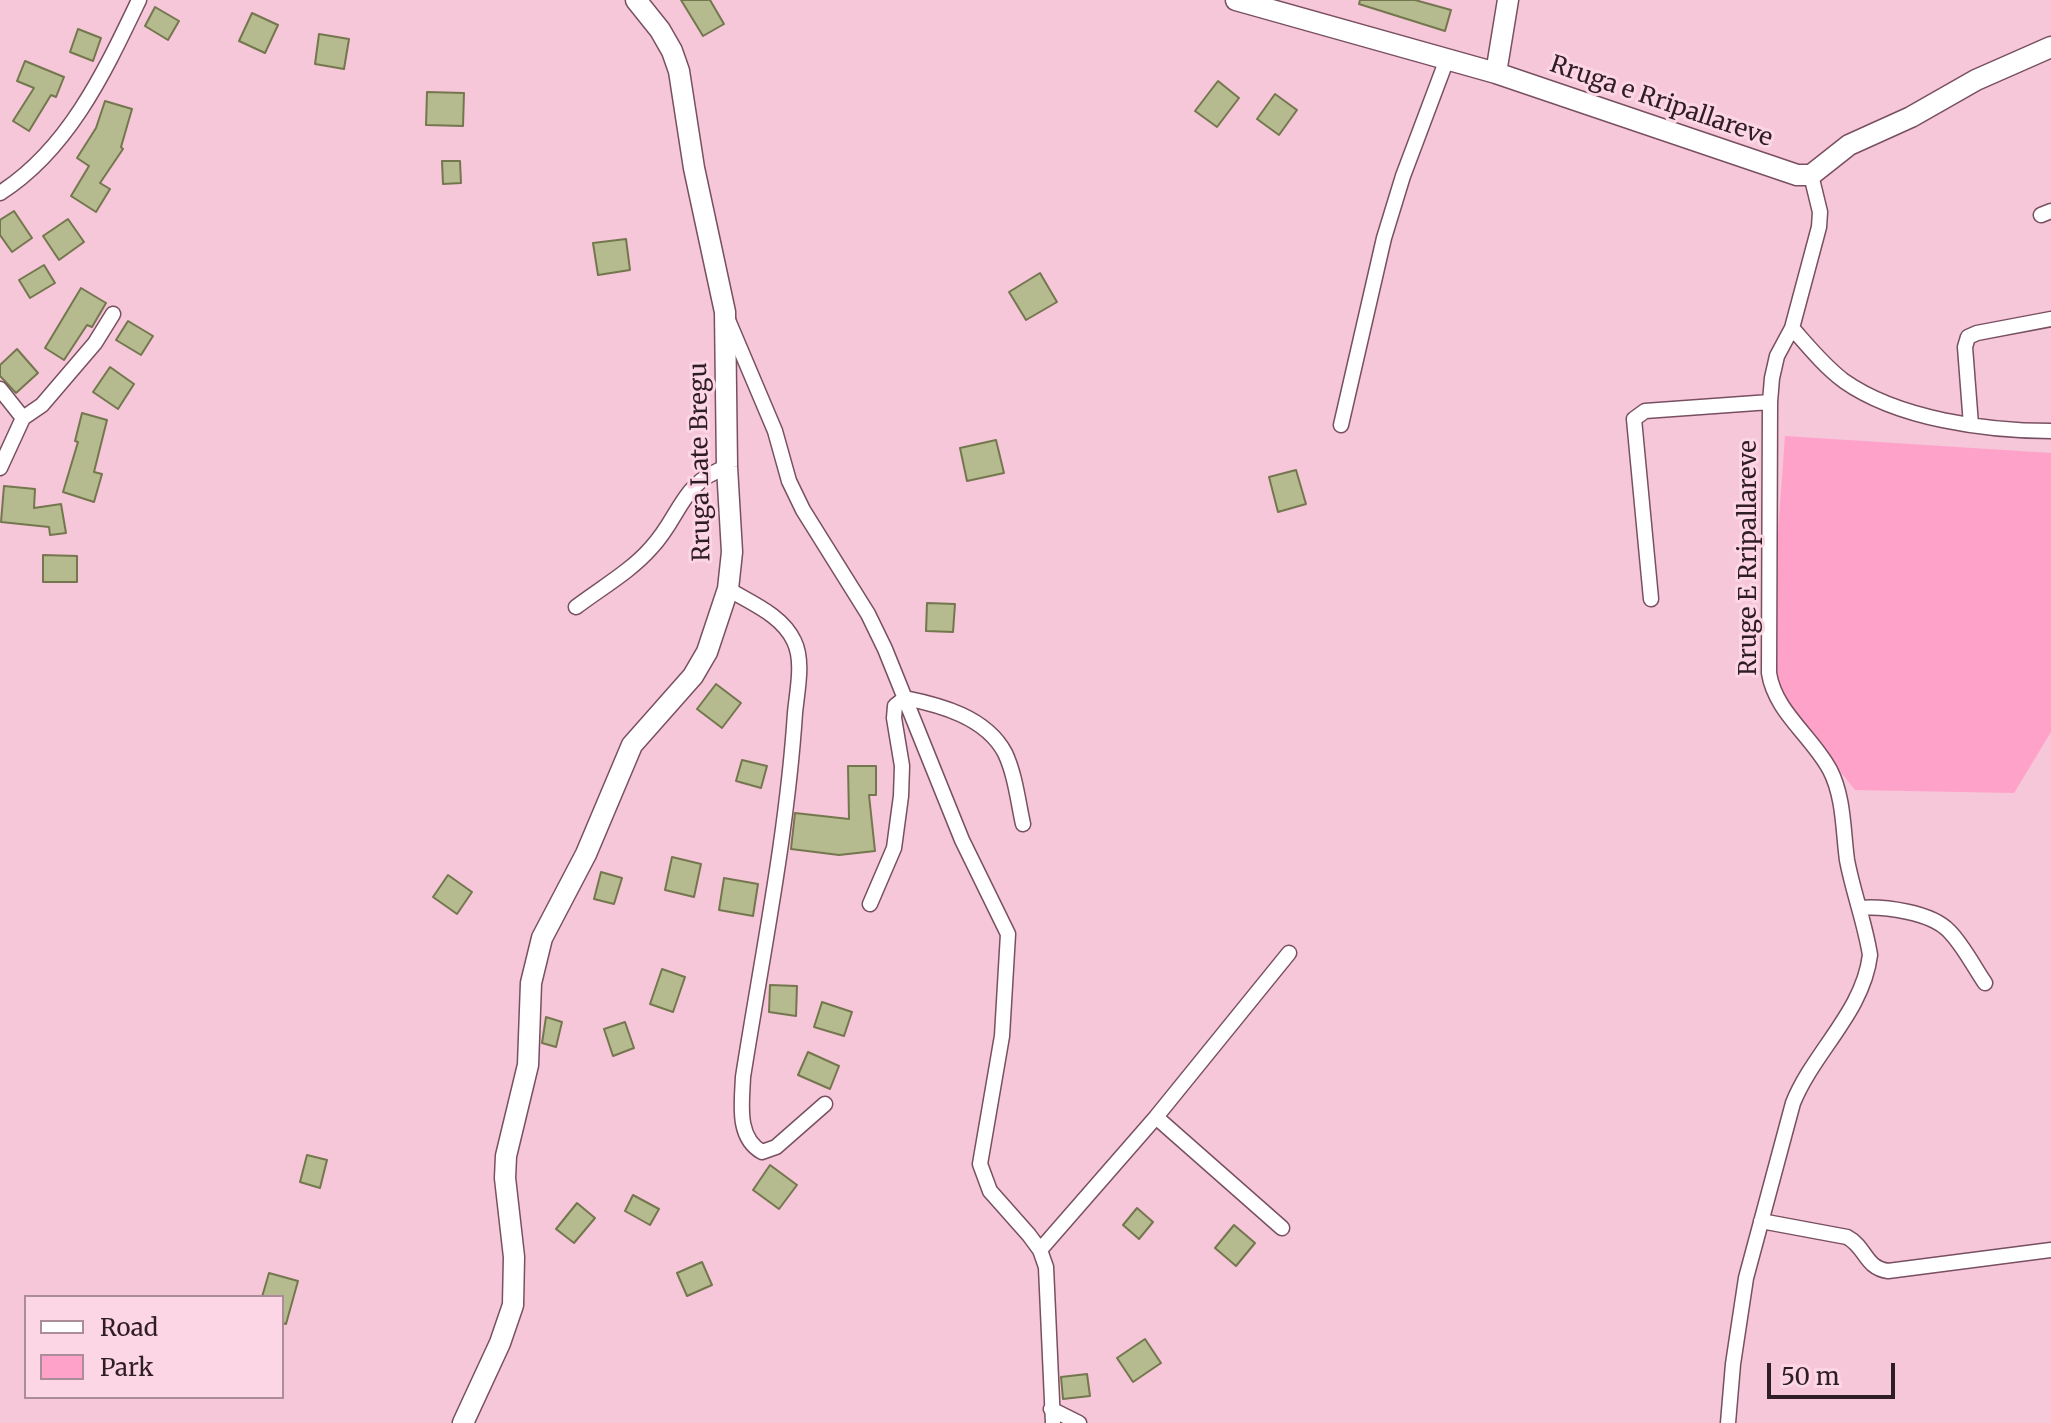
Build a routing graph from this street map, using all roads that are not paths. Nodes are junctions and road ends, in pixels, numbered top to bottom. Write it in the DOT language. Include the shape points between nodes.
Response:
graph roads {
  1 [pos="139,0"];
  2 [pos="636,0"];
  3 [pos="1236,0"];
  4 [pos="1508,0"];
  5 [pos="2051,47"];
  6 [pos="1447,59"];
  7 [pos="1496,73"];
  8 [pos="1811,175"];
  9 [pos="0,193"];
  10 [pos="725,312"];
  11 [pos="113,314"];
  12 [pos="2051,319"];
  13 [pos="1792,328"];
  14 [pos="0,389"];
  15 [pos="1770,402"];
  16 [pos="23,418"];
  17 [pos="1341,425"];
  18 [pos="1971,425"];
  19 [pos="2051,431"];
  20 [pos="727,467"];
  21 [pos="0,468"];
  22 [pos="728,589"];
  23 [pos="1651,599"];
  24 [pos="576,607"];
  25 [pos="905,698"];
  26 [pos="1023,824"];
  27 [pos="870,904"];
  28 [pos="1859,908"];
  29 [pos="1289,953"];
  30 [pos="1985,983"];
  31 [pos="825,1104"];
  32 [pos="1156,1117"];
  33 [pos="1761,1221"];
  34 [pos="1282,1228"];
  35 [pos="1040,1250"];
  36 [pos="2051,1250"];
  37 [pos="1052,1416"];
  38 [pos="463,1423"];
  39 [pos="1079,1423"];
  40 [pos="1728,1423"];
  1 -- 9 [label="street" via="69,127 40,162"];
  2 -- 10 [label="main road, Rruga Late Bregu" via="660,30 679,71"];
  3 -- 6 [label="main road, Rruga e Rripallareve"];
  4 -- 7 [label="main road"];
  5 -- 8 [label="main road" via="1849,145"];
  6 -- 7 [label="main road, Rruga e Rripallareve"];
  6 -- 17 [label="street" via="1384,238"];
  7 -- 8 [label="main road, Rruga e Rripallareve" via="1789,173"];
  8 -- 13 [label="street" via="1819,227"];
  10 -- 20 [label="main road, Rruga Late Bregu"];
  10 -- 25 [label="street" via="770,419 789,481 868,614"];
  11 -- 16 [label="street" via="42,405"];
  12 -- 18 [label="street" via="1968,337"];
  13 -- 15 [label="street, Rruge E Rripallareve" via="1777,356"];
  13 -- 18 [label="street" via="1822,362 1866,395"];
  14 -- 16 [label="street"];
  15 -- 23 [label="street" via="1645,411 1634,419"];
  15 -- 28 [label="street, Rruge E Rripallareve" via="1771,688 1837,788"];
  16 -- 21 [label="street"];
  18 -- 19 [label="street"];
  20 -- 22 [label="main road, Rruga Late Bregu" via="732,522"];
  20 -- 24 [label="street" via="691,487 654,546"];
  22 -- 31 [label="street" via="787,627 799,663 792,762 743,1077 743,1130 751,1146 762,1152 776,1147"];
  22 -- 38 [label="main road, Rruga Late Bregu" via="707,652 693,676 632,745 586,854 542,938 531,983 528,1065 506,1156 513,1305"];
  25 -- 26 [label="street" via="944,707 998,742 1010,767"];
  25 -- 27 [label="street" via="895,706 894,718 902,766 894,848"];
  25 -- 35 [label="street" via="962,840 1008,934 1002,1036 980,1164 990,1191"];
  28 -- 30 [label="street" via="1902,911 1935,921 1949,930"];
  28 -- 33 [label="street, Rruge E Rripallareve" via="1870,955 1868,970 1849,1012 1799,1087"];
  29 -- 32 [label="street"];
  32 -- 34 [label="street"];
  32 -- 35 [label="street"];
  33 -- 36 [label="street" via="1847,1237 1877,1270"];
  33 -- 40 [label="street, Rruge E Rripallareve" via="1746,1278"];
  35 -- 37 [label="street" via="1049,1288"];
  37 -- 39 [label="street"];
}
